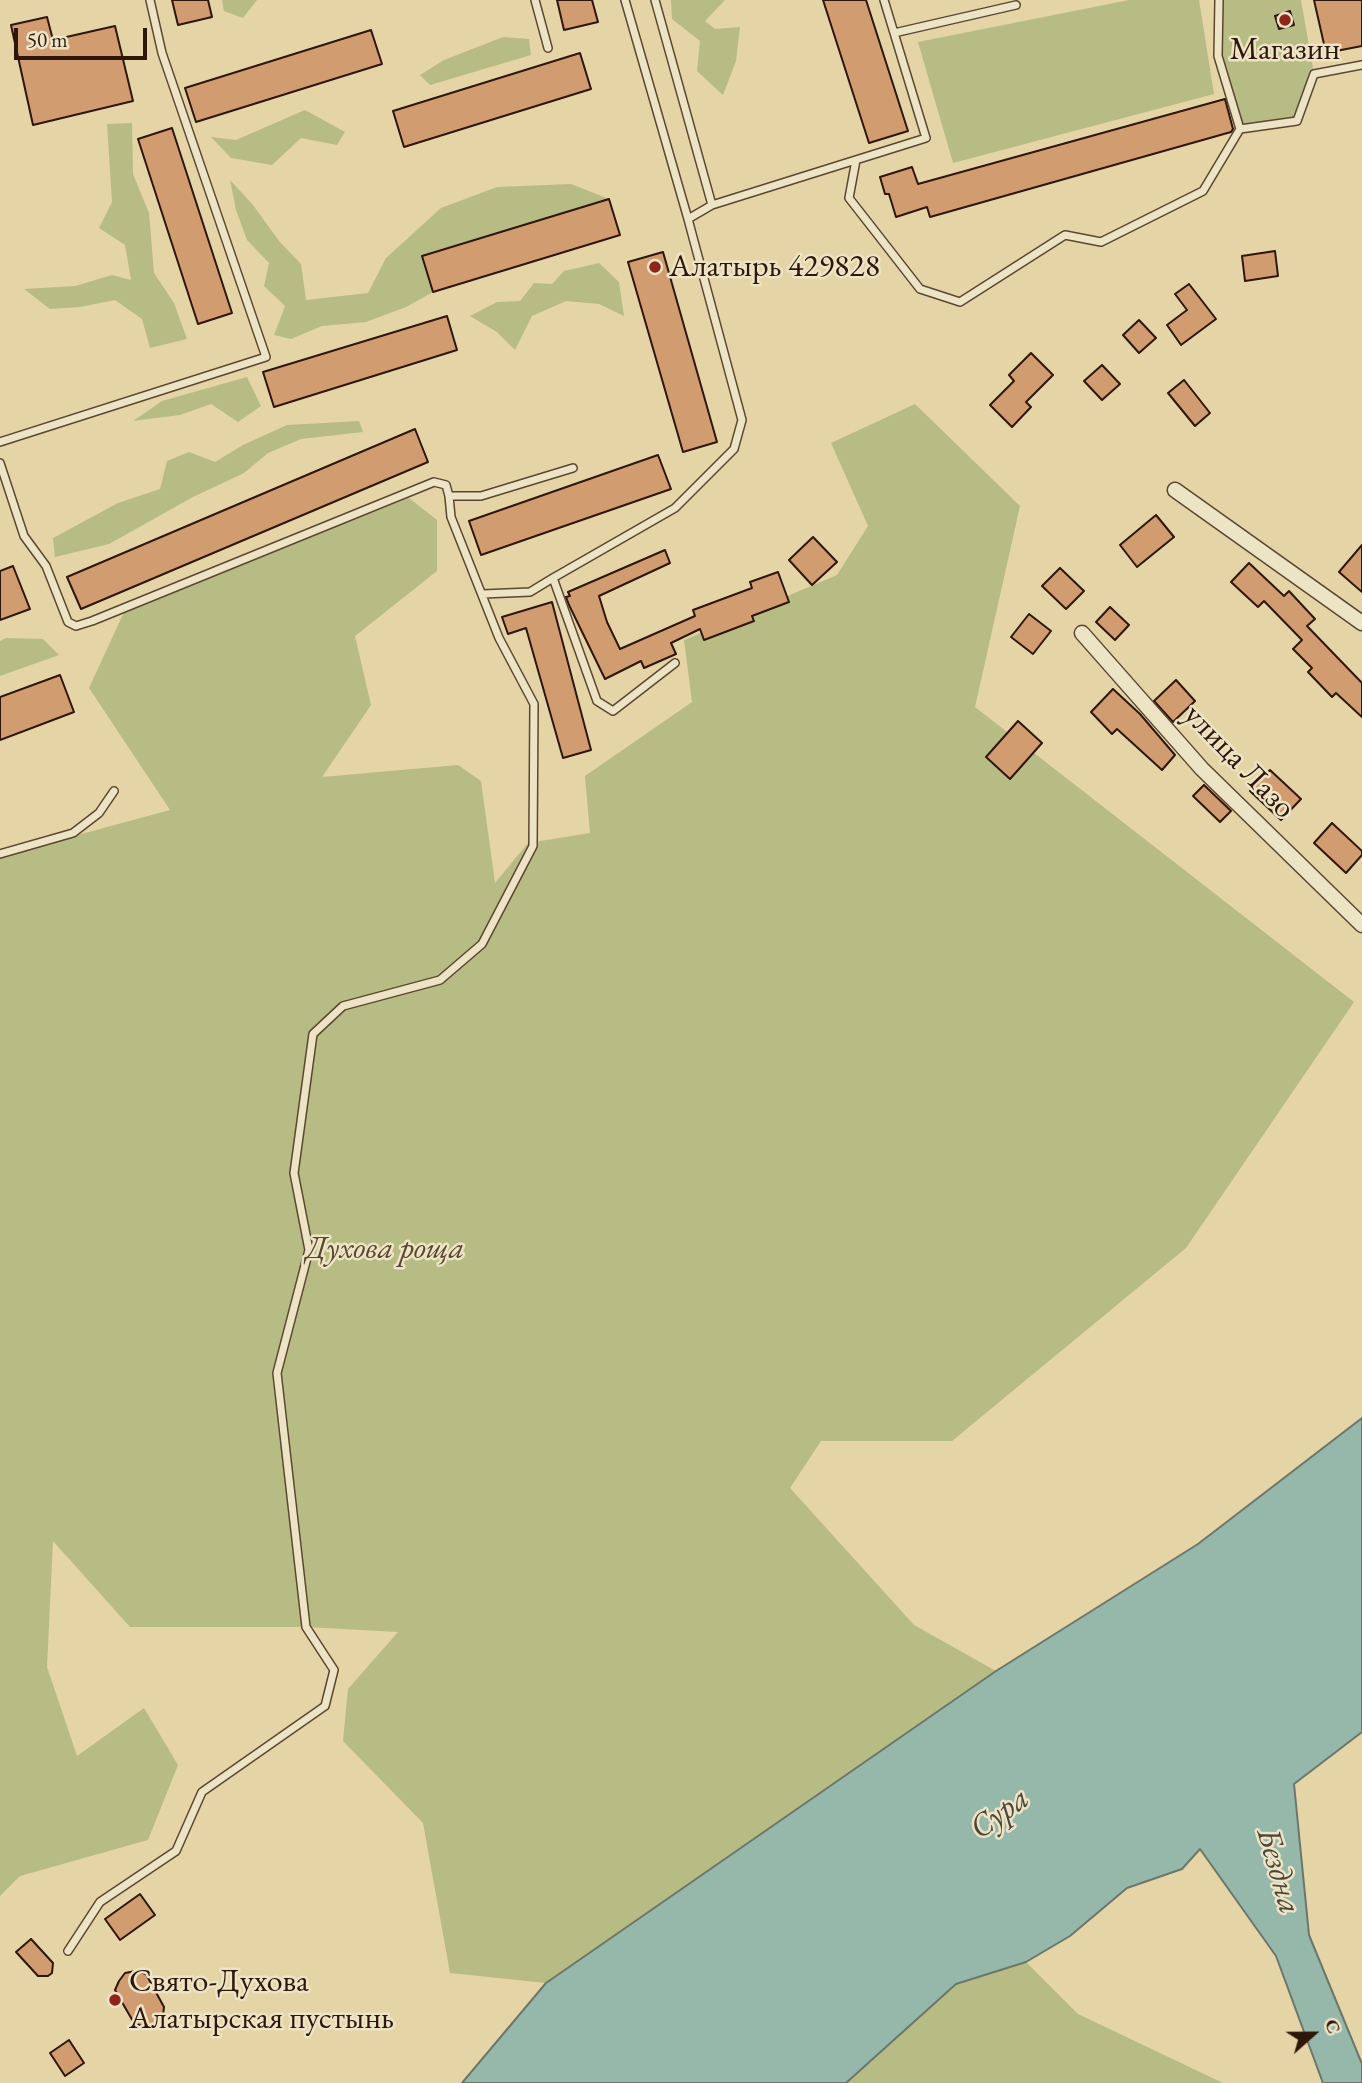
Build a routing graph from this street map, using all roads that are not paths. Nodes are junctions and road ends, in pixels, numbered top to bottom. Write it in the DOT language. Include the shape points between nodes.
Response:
graph roads {
  1 [pos="150,0"];
  2 [pos="536,0"];
  3 [pos="625,0"];
  4 [pos="654,0"];
  5 [pos="884,0"];
  6 [pos="1219,0"];
  7 [pos="1016,5"];
  8 [pos="894,33"];
  9 [pos="548,48"];
  10 [pos="1362,65"];
  11 [pos="1240,130"];
  12 [pos="856,160"];
  13 [pos="712,205"];
  14 [pos="688,219"];
  15 [pos="0,442"];
  16 [pos="0,463"];
  17 [pos="573,468"];
  18 [pos="1175,490"];
  19 [pos="449,496"];
  20 [pos="554,578"];
  21 [pos="483,594"];
  22 [pos="1362,623"];
  23 [pos="1082,633"];
  24 [pos="675,663"];
  25 [pos="114,791"];
  26 [pos="0,854"];
  27 [pos="1362,925"];
  28 [pos="68,1951"];
  1 -- 15 [label="lane" via="162,53 266,358"];
  2 -- 9 [label="lane"];
  3 -- 14 [label="lane"];
  4 -- 13 [label="lane"];
  5 -- 8 [label="lane"];
  6 -- 11 [label="lane" via="1218,56"];
  7 -- 8 [label="lane"];
  8 -- 12 [label="lane" via="926,138"];
  10 -- 11 [label="lane" via="1314,74 1297,121"];
  11 -- 12 [label="lane" via="1203,191 1101,242 1065,235 960,302 920,289 849,198"];
  12 -- 13 [label="lane"];
  13 -- 14 [label="lane"];
  14 -- 20 [label="lane" via="743,420 734,449 675,508"];
  16 -- 19 [label="lane" via="24,536 46,566 68,622 76,626 434,482 446,485"];
  17 -- 19 [label="lane" via="481,496"];
  18 -- 22 [label="street"];
  19 -- 21 [label="lane" via="451,517"];
  20 -- 21 [label="lane" via="530,592"];
  20 -- 24 [label="lane" via="597,701 613,711"];
  21 -- 28 [label="lane" via="499,638 534,704 533,846 482,944 440,980 343,1006 313,1034 294,1173 309,1250 277,1373 306,1627 334,1670 325,1706 202,1792 176,1851 100,1902"];
  23 -- 27 [label="street, улица Лазо" via="1202,769"];
  25 -- 26 [label="lane" via="99,813 73,833"];
}
